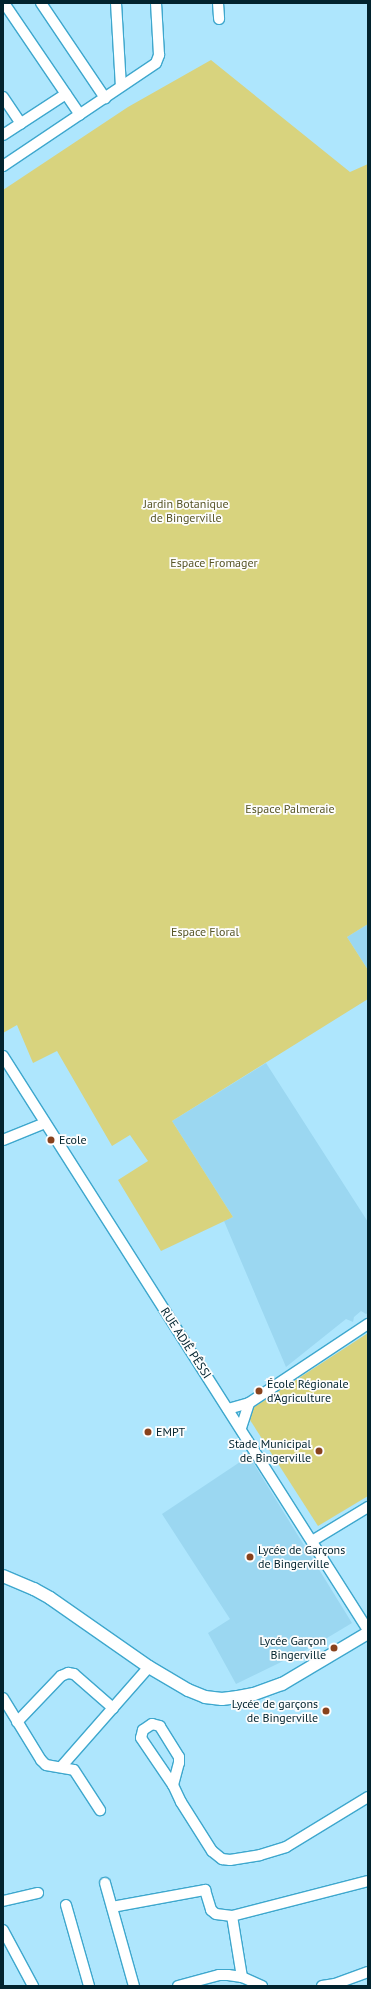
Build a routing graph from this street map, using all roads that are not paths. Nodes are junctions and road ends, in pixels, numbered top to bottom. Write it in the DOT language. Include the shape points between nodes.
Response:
graph roads {
  1 [pos="4,3"];
  2 [pos="41,3"];
  3 [pos="116,3"];
  4 [pos="156,3"];
  5 [pos="218,3"];
  6 [pos="219,19"];
  7 [pos="121,86"];
  8 [pos="66,94"];
  9 [pos="3,97"];
  10 [pos="105,98"];
  11 [pos="80,115"];
  12 [pos="21,124"];
  13 [pos="3,135"];
  14 [pos="3,166"];
  15 [pos="3,1056"];
  16 [pos="45,1122"];
  17 [pos="3,1140"];
  18 [pos="368,1324"];
  19 [pos="249,1403"];
  20 [pos="228,1409"];
  21 [pos="241,1428"];
  22 [pos="368,1507"];
  23 [pos="312,1541"];
  24 [pos="3,1576"];
  25 [pos="368,1631"];
  26 [pos="149,1667"];
  27 [pos="3,1698"];
  28 [pos="113,1708"];
  29 [pos="17,1722"];
  30 [pos="62,1767"];
  31 [pos="173,1785"];
  32 [pos="368,1797"];
  33 [pos="100,1810"];
  34 [pos="368,1881"];
  35 [pos="105,1883"];
  36 [pos="38,1893"];
  37 [pos="3,1901"];
  38 [pos="66,1905"];
  39 [pos="112,1907"];
  40 [pos="232,1916"];
  41 [pos="3,1930"];
  42 [pos="368,1972"];
  43 [pos="242,1976"];
  44 [pos="259,1985"];
  45 [pos="33,1986"];
  46 [pos="89,1986"];
  47 [pos="134,1986"];
  48 [pos="178,1986"];
  49 [pos="322,1986"];
  1 -- 8 [label="street"];
  2 -- 10 [label="street"];
  3 -- 7 [label="street"];
  4 -- 7 [label="street" via="159,55 156,63"];
  5 -- 6 [label="street"];
  7 -- 10 [label="street"];
  8 -- 11 [label="street"];
  8 -- 12 [label="street"];
  9 -- 12 [label="street"];
  10 -- 11 [label="street"];
  11 -- 14 [label="street"];
  12 -- 13 [label="street"];
  15 -- 16 [label="street, RUE ADJÊ PÊSSI"];
  16 -- 17 [label="street"];
  16 -- 20 [label="street, RUE ADJÊ PÊSSI"];
  18 -- 19 [label="street"];
  19 -- 20 [label="street"];
  19 -- 21 [label="street"];
  20 -- 21 [label="street, RUE ADJÊ PÊSSI"];
  21 -- 23 [label="street, RUE ADJÊ PÊSSI"];
  22 -- 23 [label="street"];
  23 -- 25 [label="street, RUE ADJÊ PÊSSI"];
  24 -- 26 [label="main road" via="50,1598"];
  25 -- 26 [label="main road" via="282,1684 238,1697 201,1695"];
  26 -- 28 [label="street"];
  27 -- 29 [label="street"];
  28 -- 29 [label="street" via="74,1674 68,1673 61,1676"];
  28 -- 30 [label="street"];
  29 -- 30 [label="street" via="46,1765"];
  30 -- 33 [label="street" via="74,1770"];
  31 -- 31 [label="street" via="141,1738 143,1730 152,1724 160,1726 179,1757"];
  31 -- 32 [label="street" via="212,1851 222,1859 230,1860 286,1847"];
  34 -- 40 [label="street"];
  35 -- 39 [label="street"];
  36 -- 37 [label="street"];
  38 -- 46 [label="street"];
  39 -- 40 [label="street" via="205,1890 211,1910 216,1914"];
  39 -- 47 [label="street"];
  40 -- 43 [label="street"];
  41 -- 45 [label="street"];
  42 -- 49 [label="street" via="336,1984"];
  43 -- 44 [label="street"];
  43 -- 48 [label="street" via="219,1976"];
}
